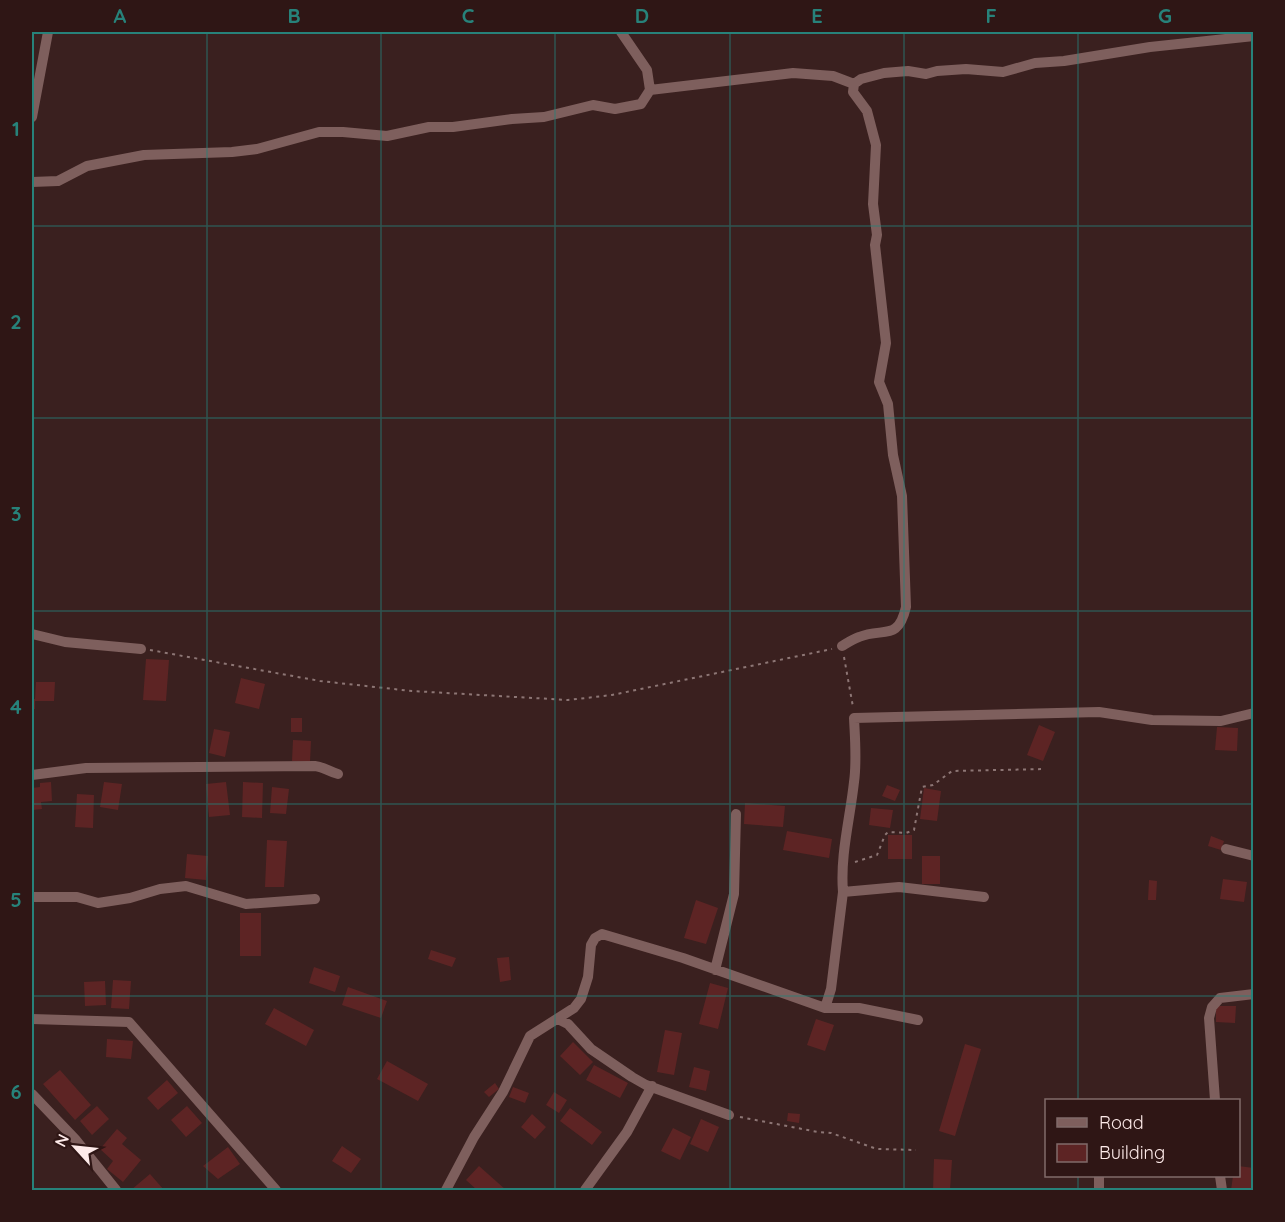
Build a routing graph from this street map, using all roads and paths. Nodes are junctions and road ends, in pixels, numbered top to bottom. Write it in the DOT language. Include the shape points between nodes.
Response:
graph roads {
  1 [pos="48,32"];
  2 [pos="621,32"];
  3 [pos="1254,36"];
  4 [pos="854,84"];
  5 [pos="650,90"];
  6 [pos="32,117"];
  7 [pos="32,182"];
  8 [pos="32,634"];
  9 [pos="842,646"];
  10 [pos="141,649"];
  11 [pos="1254,713"];
  12 [pos="854,718"];
  13 [pos="1045,769"];
  14 [pos="32,774"];
  15 [pos="338,774"];
  16 [pos="736,813"];
  17 [pos="1226,849"];
  18 [pos="1254,856"];
  19 [pos="843,864"];
  20 [pos="843,892"];
  21 [pos="32,897"];
  22 [pos="984,897"];
  23 [pos="315,899"];
  24 [pos="716,970"];
  25 [pos="1254,994"];
  26 [pos="825,1008"];
  27 [pos="558,1018"];
  28 [pos="32,1019"];
  29 [pos="918,1020"];
  30 [pos="652,1086"];
  31 [pos="32,1094"];
  32 [pos="1215,1099"];
  33 [pos="729,1115"];
  34 [pos="916,1150"];
  35 [pos="116,1191"];
  36 [pos="276,1191"];
  37 [pos="446,1191"];
  38 [pos="585,1191"];
  1 -- 6 [label="street"];
  2 -- 5 [label="street" via="647,70"];
  3 -- 4 [label="street" via="1035,63 1003,72 966,69 926,74 884,73"];
  4 -- 5 [label="street" via="833,76 793,73"];
  4 -- 9 [label="street" via="853,92 867,111 876,146 875,245 886,343 879,382 888,404 902,496 906,607 903,621 897,627 860,636"];
  5 -- 7 [label="street" via="641,104 615,109 593,105 544,117 429,127 387,136 319,132 256,149 144,155 87,166 58,181"];
  8 -- 10 [label="street" via="65,642"];
  9 -- 10 [label="path" via="612,695 568,700 320,681"];
  9 -- 12 [label="path"];
  11 -- 12 [label="street" via="1221,721 1152,720 1099,712"];
  12 -- 19 [label="street" via="856,769"];
  13 -- 19 [label="path" via="952,771 933,785 922,787 914,830 888,832 877,855"];
  14 -- 15 [label="street" via="174,766 315,766"];
  16 -- 24 [label="street" via="734,894"];
  17 -- 18 [label="street"];
  19 -- 20 [label="street"];
  20 -- 22 [label="street" via="899,887"];
  20 -- 26 [label="street" via="831,989"];
  21 -- 23 [label="street" via="77,897 98,903 186,886 246,904"];
  24 -- 26 [label="street"];
  24 -- 27 [label="street" via="602,934 591,945 581,999"];
  25 -- 32 [label="street" via="1220,998 1212,1007 1209,1018"];
  26 -- 29 [label="street" via="859,1008"];
  27 -- 30 [label="street" via="591,1049"];
  27 -- 37 [label="street" via="530,1036"];
  28 -- 36 [label="street" via="129,1022"];
  30 -- 33 [label="street"];
  30 -- 38 [label="street" via="627,1132"];
  31 -- 35 [label="street" via="75,1139"];
  33 -- 34 [label="path" via="831,1132 877,1149"];
}
